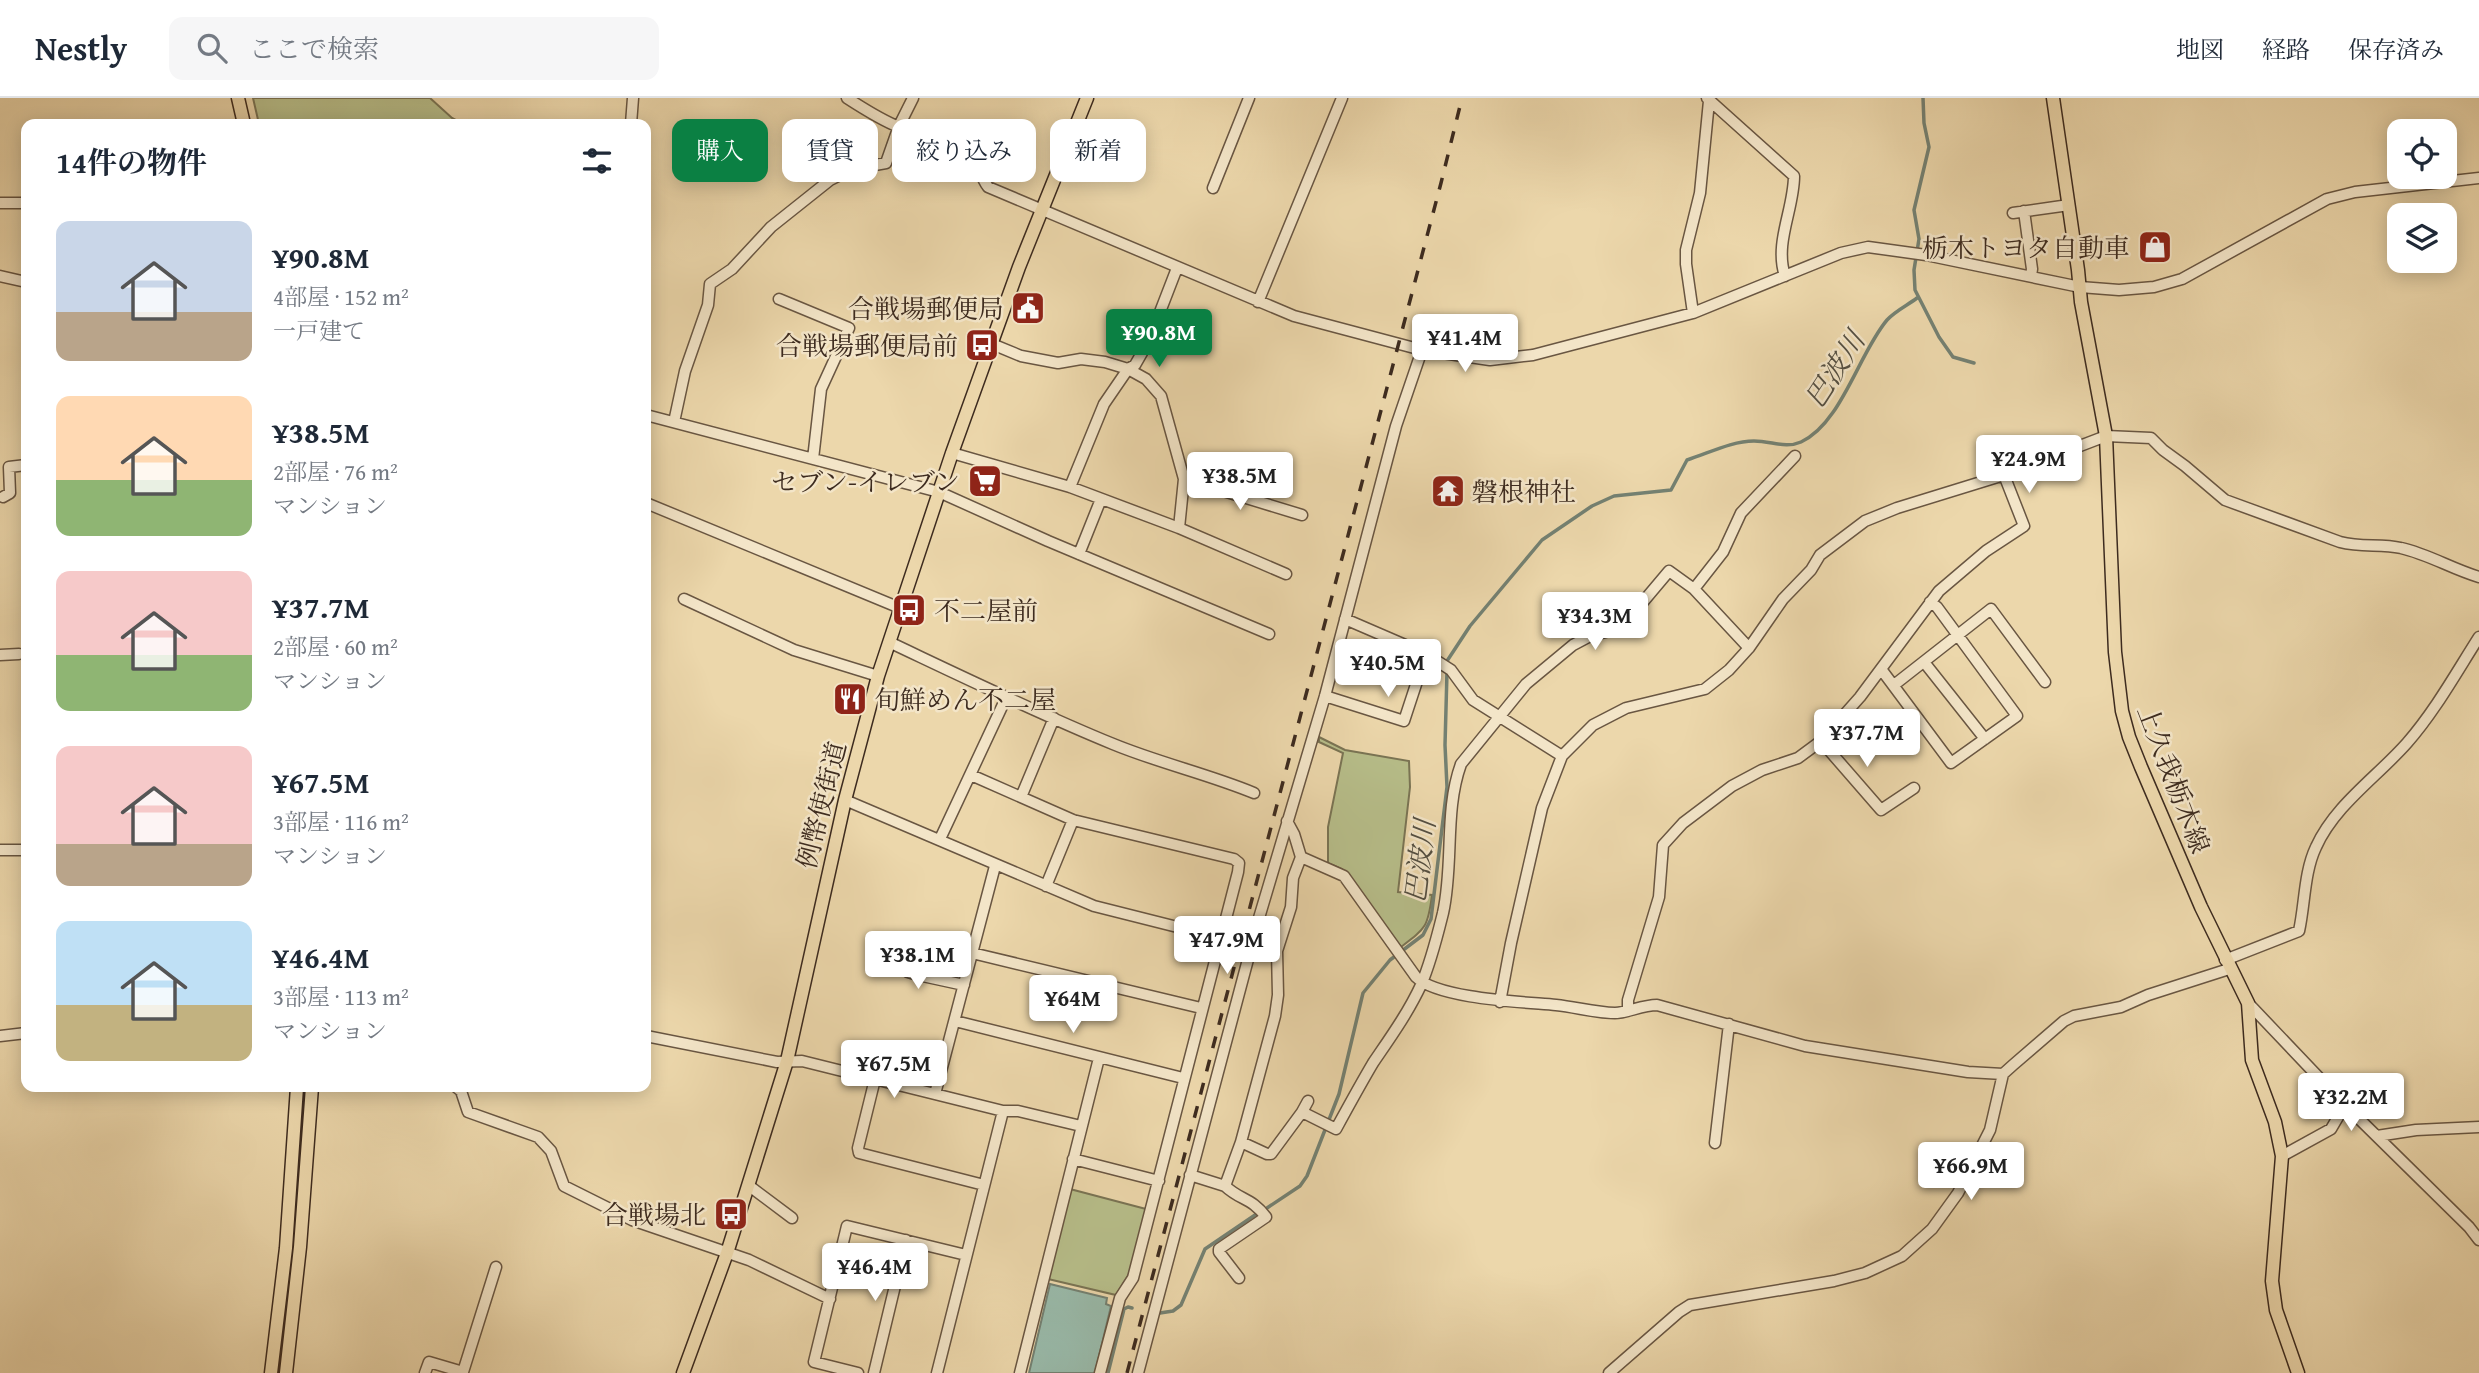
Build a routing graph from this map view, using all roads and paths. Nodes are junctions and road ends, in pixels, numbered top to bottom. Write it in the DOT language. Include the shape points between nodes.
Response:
graph roads {
  1 [pos="238,98"];
  2 [pos="633,98"];
  3 [pos="847,98"];
  4 [pos="913,98"];
  5 [pos="1087,98"];
  6 [pos="1249,98"];
  7 [pos="1342,98"];
  8 [pos="2053,98"];
  9 [pos="1708,99"];
  10 [pos="243,119"];
  11 [pos="631,119"];
  12 [pos="902,119"];
  13 [pos="892,123"];
  14 [pos="892,146"];
  15 [pos="2479,178"];
  16 [pos="984,182"];
  17 [pos="1213,188"];
  18 [pos="21,203"];
  19 [pos="0,204"];
  20 [pos="2069,205"];
  21 [pos="1041,210"];
  22 [pos="1177,268"];
  23 [pos="0,276"];
  24 [pos="1785,276"];
  25 [pos="2031,276"];
  26 [pos="21,281"];
  27 [pos="2080,287"];
  28 [pos="779,299"];
  29 [pos="1258,302"];
  30 [pos="1693,313"];
  31 [pos="992,344"];
  32 [pos="1422,350"];
  33 [pos="1128,369"];
  34 [pos="651,416"];
  35 [pos="674,422"];
  36 [pos="2106,436"];
  37 [pos="952,453"];
  38 [pos="1795,456"];
  39 [pos="813,458"];
  40 [pos="21,466"];
  41 [pos="2004,475"];
  42 [pos="1184,479"];
  43 [pos="1070,487"];
  44 [pos="939,492"];
  45 [pos="3,497"];
  46 [pos="1101,499"];
  47 [pos="651,505"];
  48 [pos="1302,515"];
  49 [pos="1179,528"];
  50 [pos="1079,554"];
  51 [pos="1286,574"];
  52 [pos="2479,578"];
  53 [pos="1694,589"];
  54 [pos="684,599"];
  55 [pos="1930,602"];
  56 [pos="900,608"];
  57 [pos="1345,619"];
  58 [pos="1269,634"];
  59 [pos="1958,636"];
  60 [pos="2479,637"];
  61 [pos="888,642"];
  62 [pos="1749,649"];
  63 [pos="19,654"];
  64 [pos="1426,654"];
  65 [pos="0,655"];
  66 [pos="1924,662"];
  67 [pos="1881,669"];
  68 [pos="878,676"];
  69 [pos="2045,682"];
  70 [pos="1894,685"];
  71 [pos="1325,696"];
  72 [pos="1006,698"];
  73 [pos="1498,716"];
  74 [pos="1054,718"];
  75 [pos="1985,739"];
  76 [pos="1821,741"];
  77 [pos="1562,756"];
  78 [pos="971,775"];
  79 [pos="1914,788"];
  80 [pos="1255,793"];
  81 [pos="1021,797"];
  82 [pos="845,800"];
  83 [pos="1073,820"];
  84 [pos="1287,821"];
  85 [pos="940,839"];
  86 [pos="0,850"];
  87 [pos="21,850"];
  88 [pos="1301,857"];
  89 [pos="995,866"];
  90 [pos="1046,886"];
  91 [pos="1221,938"];
  92 [pos="972,953"];
  93 [pos="890,958"];
  94 [pos="2227,964"];
  95 [pos="1422,982"];
  96 [pos="964,985"];
  97 [pos="1500,1002"];
  98 [pos="2248,1003"];
  99 [pos="1201,1009"];
  100 [pos="1628,1010"];
  101 [pos="955,1021"];
  102 [pos="1729,1024"];
  103 [pos="21,1034"];
  104 [pos="0,1036"];
  105 [pos="651,1037"];
  106 [pos="1099,1058"];
  107 [pos="786,1061"];
  108 [pos="2003,1074"];
  109 [pos="1183,1078"];
  110 [pos="875,1079"];
  111 [pos="297,1092"];
  112 [pos="312,1092"];
  113 [pos="461,1092"];
  114 [pos="936,1094"];
  115 [pos="1308,1101"];
  116 [pos="2346,1105"];
  117 [pos="1003,1111"];
  118 [pos="1303,1112"];
  119 [pos="1081,1126"];
  120 [pos="2479,1127"];
  121 [pos="2377,1136"];
  122 [pos="1241,1142"];
  123 [pos="1714,1143"];
  124 [pos="2283,1156"];
  125 [pos="1073,1159"];
  126 [pos="1190,1175"];
  127 [pos="1159,1181"];
  128 [pos="747,1185"];
  129 [pos="984,1185"];
  130 [pos="1225,1186"];
  131 [pos="792,1218"];
  132 [pos="906,1240"];
  133 [pos="2479,1240"];
  134 [pos="727,1253"];
  135 [pos="966,1255"];
  136 [pos="496,1267"];
  137 [pos="1239,1278"];
  138 [pos="830,1299"];
  139 [pos="271,1373"];
  140 [pos="286,1373"];
  141 [pos="425,1373"];
  142 [pos="683,1373"];
  143 [pos="858,1373"];
  144 [pos="874,1373"];
  145 [pos="937,1373"];
  146 [pos="1020,1373"];
  147 [pos="1100,1373"];
  148 [pos="1138,1373"];
  149 [pos="1609,1373"];
  150 [pos="2298,1373"];
  1 -- 10 [label="main road"];
  2 -- 11 [label="street"];
  3 -- 13 [label="street"];
  4 -- 12 [label="street"];
  5 -- 21 [label="main road, 例幣使街道"];
  6 -- 17 [label="street"];
  7 -- 29 [label="street"];
  8 -- 20 [label="main road, 上久我栃木線"];
  9 -- 24 [label="street" via="1794,176 1783,241"];
  9 -- 30 [label="street" via="1700,193 1686,250"];
  14 -- 35 [label="street" via="886,163 852,169 830,180 710,284"];
  15 -- 27 [label="street" via="2327,199 2168,284 2119,290"];
  16 -- 21 [label="street"];
  18 -- 19 [label="street"];
  20 -- 25 [label="street" via="2018,212"];
  20 -- 27 [label="main road, 上久我栃木線"];
  21 -- 22 [label="street"];
  21 -- 31 [label="main road, 例幣使街道"];
  22 -- 29 [label="street"];
  22 -- 33 [label="street" via="1155,330"];
  23 -- 26 [label="street"];
  24 -- 25 [label="street" via="1868,247"];
  24 -- 30 [label="street"];
  25 -- 27 [label="street"];
  27 -- 36 [label="main road, 上久我栃木線"];
  28 -- 39 [label="street" via="849,328 818,398"];
  29 -- 32 [label="street" via="1324,325"];
  30 -- 32 [label="street" via="1517,358 1478,360"];
  31 -- 33 [label="street" via="1021,356 1058,363 1081,359"];
  31 -- 37 [label="main road, 例幣使街道"];
  32 -- 57 [label="street" via="1396,426"];
  33 -- 42 [label="street" via="1146,379 1161,397"];
  33 -- 43 [label="street" via="1104,404"];
  34 -- 35 [label="street"];
  35 -- 39 [label="street"];
  36 -- 41 [label="street"];
  36 -- 52 [label="street" via="2151,438 2225,500 2357,547 2417,552"];
  36 -- 94 [label="main road, 上久我栃木線" via="2115,652 2122,711 2141,767"];
  37 -- 43 [label="street"];
  37 -- 44 [label="main road, 例幣使街道"];
  38 -- 53 [label="street" via="1741,513 1723,552"];
  39 -- 44 [label="street"];
  40 -- 45 [label="street" via="9,467 10,493"];
  41 -- 55 [label="street" via="2024,527 1958,573"];
  41 -- 62 [label="street" via="1897,508 1846,533 1820,555 1783,599"];
  42 -- 48 [label="street"];
  42 -- 49 [label="street"];
  43 -- 46 [label="street"];
  44 -- 50 [label="street"];
  44 -- 56 [label="main road, 例幣使街道"];
  46 -- 49 [label="street"];
  46 -- 50 [label="street"];
  47 -- 56 [label="street"];
  49 -- 51 [label="street"];
  50 -- 58 [label="street"];
  53 -- 62 [label="street"];
  53 -- 73 [label="street" via="1669,571 1624,625 1573,645 1526,684"];
  54 -- 68 [label="street" via="794,650"];
  55 -- 59 [label="street"];
  55 -- 67 [label="street"];
  56 -- 61 [label="main road, 例幣使街道"];
  57 -- 64 [label="street"];
  57 -- 71 [label="street"];
  59 -- 66 [label="street"];
  59 -- 69 [label="street" via="1991,609"];
  59 -- 75 [label="street" via="2017,716"];
  60 -- 94 [label="street" via="2410,740 2331,820 2312,857 2299,931"];
  61 -- 68 [label="main road, 例幣使街道"];
  61 -- 72 [label="street"];
  62 -- 77 [label="street" via="1705,689 1626,708 1593,725"];
  63 -- 65 [label="street"];
  64 -- 71 [label="street" via="1404,721"];
  64 -- 73 [label="street" via="1451,670 1473,700"];
  66 -- 70 [label="street"];
  66 -- 75 [label="street"];
  67 -- 70 [label="street"];
  67 -- 76 [label="street"];
  68 -- 82 [label="main road, 例幣使街道"];
  70 -- 75 [label="street" via="1951,763"];
  71 -- 84 [label="street"];
  72 -- 74 [label="street"];
  72 -- 78 [label="street"];
  73 -- 77 [label="street"];
  73 -- 95 [label="street" via="1461,764 1455,780 1444,908"];
  74 -- 80 [label="street" via="1115,745"];
  74 -- 81 [label="street"];
  76 -- 79 [label="street" via="1881,810"];
  76 -- 100 [label="street" via="1798,758 1732,786 1702,807 1663,845 1659,897"];
  77 -- 97 [label="street" via="1542,808"];
  78 -- 81 [label="street"];
  78 -- 85 [label="street"];
  81 -- 83 [label="street"];
  82 -- 85 [label="street"];
  82 -- 107 [label="main road, 例幣使街道"];
  83 -- 90 [label="street"];
  83 -- 91 [label="street" via="1237,861"];
  84 -- 88 [label="street"];
  84 -- 126 [label="street"];
  85 -- 89 [label="street"];
  86 -- 87 [label="street"];
  88 -- 95 [label="street" via="1344,876"];
  88 -- 122 [label="street" via="1277,951 1275,1016"];
  89 -- 90 [label="street"];
  89 -- 92 [label="street"];
  90 -- 91 [label="street" via="1094,906"];
  91 -- 99 [label="street"];
  92 -- 96 [label="street"];
  92 -- 99 [label="street"];
  93 -- 96 [label="street" via="918,975"];
  94 -- 98 [label="main road, 上久我栃木線"];
  94 -- 108 [label="street" via="2121,1007 2074,1016"];
  95 -- 97 [label="street"];
  95 -- 118 [label="street" via="1336,1129"];
  96 -- 101 [label="street"];
  97 -- 100 [label="street" via="1616,1013"];
  98 -- 116 [label="street"];
  98 -- 124 [label="main road, 上久我栃木線" via="2252,1060"];
  99 -- 109 [label="street"];
  100 -- 102 [label="street" via="1657,1005"];
  101 -- 106 [label="street"];
  101 -- 114 [label="street"];
  102 -- 108 [label="street" via="1804,1046"];
  102 -- 123 [label="street"];
  103 -- 104 [label="street"];
  105 -- 107 [label="street"];
  106 -- 109 [label="street"];
  106 -- 119 [label="street"];
  107 -- 110 [label="street"];
  107 -- 128 [label="main road, 例幣使街道"];
  108 -- 149 [label="street" via="1990,1130 1958,1193 1932,1230 1902,1256 1834,1281 1690,1305"];
  109 -- 127 [label="street"];
  110 -- 114 [label="street"];
  110 -- 129 [label="street" via="859,1153"];
  111 -- 139 [label="main road" via="286,1248"];
  112 -- 140 [label="main road"];
  113 -- 134 [label="street" via="468,1112 538,1138 551,1151 564,1186 632,1220"];
  114 -- 117 [label="street"];
  115 -- 118 [label="street"];
  116 -- 121 [label="street"];
  116 -- 124 [label="street" via="2331,1129"];
  117 -- 119 [label="street"];
  117 -- 129 [label="street"];
  118 -- 122 [label="street" via="1271,1154"];
  119 -- 125 [label="street"];
  120 -- 121 [label="street"];
  121 -- 133 [label="street"];
  122 -- 130 [label="street"];
  124 -- 150 [label="main road, 上久我栃木線" via="2272,1281 2276,1310"];
  125 -- 127 [label="street"];
  125 -- 146 [label="street"];
  126 -- 130 [label="street"];
  126 -- 148 [label="street"];
  127 -- 147 [label="street" via="1133,1278 1120,1298"];
  128 -- 131 [label="street"];
  128 -- 134 [label="main road, 例幣使街道"];
  129 -- 135 [label="street"];
  130 -- 137 [label="street" via="1258,1206 1266,1217 1219,1248"];
  132 -- 135 [label="street"];
  132 -- 138 [label="street" via="847,1226"];
  132 -- 144 [label="street"];
  134 -- 138 [label="street"];
  134 -- 142 [label="main road, 例幣使街道"];
  135 -- 145 [label="street"];
  136 -- 141 [label="street" via="463,1372 429,1362"];
  138 -- 143 [label="street" via="814,1362"];
}
